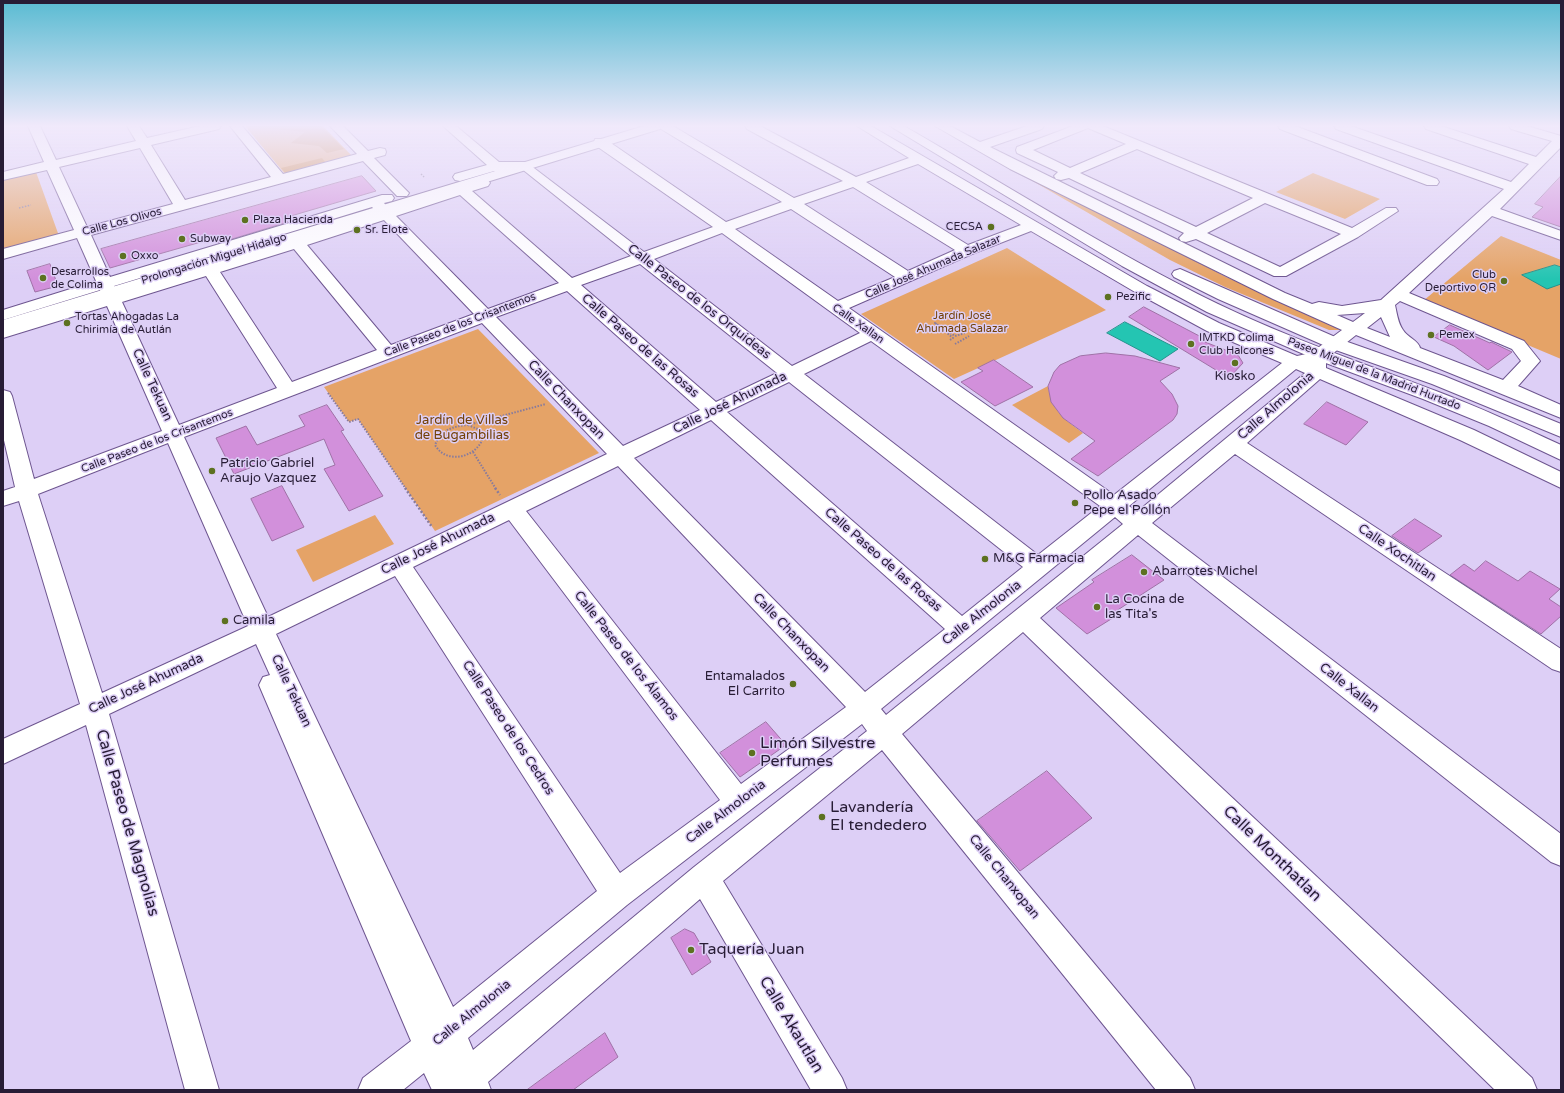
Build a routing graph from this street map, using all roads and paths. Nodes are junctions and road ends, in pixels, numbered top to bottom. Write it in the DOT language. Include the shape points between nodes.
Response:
graph roads {
  1 [pos="52,177"];
  2 [pos="164,177"];
  3 [pos="287,177"];
  4 [pos="386,177"];
  5 [pos="446,177"];
  6 [pos="475,177"];
  7 [pos="498,177"];
  8 [pos="539,177"];
  9 [pos="651,177"];
  10 [pos="750,177"];
  11 [pos="847,177"];
  12 [pos="865,177"];
  13 [pos="950,177"];
  14 [pos="982,177"];
  15 [pos="1007,177"];
  16 [pos="1041,177"];
  17 [pos="1060,177"];
  18 [pos="1079,177"];
  19 [pos="1217,177"];
  20 [pos="1419,177"];
  21 [pos="1484,177"];
  22 [pos="1522,177"];
  23 [pos="280,179"];
  24 [pos="854,181"];
  25 [pos="1049,181"];
  26 [pos="1432,182"];
  27 [pos="1512,187"];
  28 [pos="462,190"];
  29 [pos="402,193"];
  30 [pos="1265,197"];
  31 [pos="791,202"];
  32 [pos="31,205"];
  33 [pos="181,206"];
  34 [pos="19,208"];
  35 [pos="381,208"];
  36 [pos="1490,210"];
  37 [pos="1392,211"];
  38 [pos="1031,226"];
  39 [pos="723,227"];
  40 [pos="1196,233"];
  41 [pos="77,234"];
  42 [pos="1353,234"];
  43 [pos="1561,236"];
  44 [pos="297,242"];
  45 [pos="1174,244"];
  46 [pos="967,251"];
  47 [pos="3,254"];
  48 [pos="642,257"];
  49 [pos="210,269"];
  50 [pos="906,277"];
  51 [pos="569,284"];
  52 [pos="103,294"];
  53 [pos="1279,296"];
  54 [pos="1393,299"];
  55 [pos="836,308"];
  56 [pos="3,315"];
  57 [pos="484,316"];
  58 [pos="3,325"];
  59 [pos="1355,329"];
  60 [pos="3,333"];
  61 [pos="964,333"];
  62 [pos="872,334"];
  63 [pos="969,336"];
  64 [pos="950,340"];
  65 [pos="955,344"];
  66 [pos="1336,344"];
  67 [pos="388,352"];
  68 [pos="1428,357"];
  69 [pos="1318,361"];
  70 [pos="1294,362"];
  71 [pos="790,373"];
  72 [pos="324,387"];
  73 [pos="1506,388"];
  74 [pos="288,390"];
  75 [pos="3,396"];
  76 [pos="551,403"];
  77 [pos="714,411"];
  78 [pos="1561,412"];
  79 [pos="468,425"];
  80 [pos="1561,431"];
  81 [pos="170,436"];
  82 [pos="1234,444"];
  83 [pos="473,452"];
  84 [pos="1561,453"];
  85 [pos="620,456"];
  86 [pos="1561,481"];
  87 [pos="14,495"];
  88 [pos="507,504"];
  89 [pos="1115,506"];
  90 [pos="1138,523"];
  91 [pos="435,531"];
  92 [pos="399,563"];
  93 [pos="1040,568"];
  94 [pos="1024,618"];
  95 [pos="961,629"];
  96 [pos="256,633"];
  97 [pos="1561,662"];
  98 [pos="94,708"];
  99 [pos="864,708"];
  100 [pos="885,732"];
  101 [pos="3,752"];
  102 [pos="739,803"];
  103 [pos="1561,852"];
  104 [pos="704,877"];
  105 [pos="616,894"];
  106 [pos="439,1040"];
  107 [pos="461,1087"];
  108 [pos="202,1090"];
  109 [pos="375,1090"];
  110 [pos="830,1090"];
  111 [pos="1178,1090"];
  112 [pos="1520,1090"];
  1 -- 41 [label="main road, Calle Tekuan"];
  2 -- 33 [label="main road"];
  3 -- 23 [label="main road, Calle Los Olivos"];
  4 -- 29 [label="main road"];
  5 -- 29 [label="main road" via="419,181"];
  6 -- 35 [label="main road"];
  7 -- 28 [label="main road"];
  8 -- 48 [label="main road, Calle Paseo de los Orquideas"];
  9 -- 39 [label="main road, Calle Xallan"];
  10 -- 31 [label="main road"];
  11 -- 24 [label="main road"];
  12 -- 24 [label="main road, Calle Paseo de los Crisantemos"];
  13 -- 38 [label="main road"];
  14 -- 69 [label="main road, Paseo Miguel de la Madrid Hurtado" via="1126,263"];
  15 -- 66 [label="main road, Paseo Miguel de la Madrid Hurtado" via="1141,254 1224,296"];
  16 -- 25 [label="main road"];
  17 -- 25 [label="main road"];
  18 -- 40 [label="main road"];
  19 -- 30 [label="main road"];
  20 -- 26 [label="main road"];
  21 -- 27 [label="main road"];
  22 -- 27 [label="main road"];
  23 -- 33 [label="main road, Calle Los Olivos"];
  24 -- 31 [label="main road, Calle Paseo de los Crisantemos"];
  24 -- 46 [label="main road"];
  25 -- 45 [label="main road"];
  27 -- 36 [label="main road"];
  28 -- 35 [label="main road"];
  28 -- 51 [label="main road, Calle Paseo de las Rosas"];
  29 -- 35 [label="main road"];
  30 -- 40 [label="main road"];
  30 -- 42 [label="main road"];
  31 -- 39 [label="main road, Calle Paseo de los Crisantemos"];
  31 -- 50 [label="main road"];
  32 -- 34 [label="path"];
  33 -- 41 [label="main road, Calle Los Olivos"];
  35 -- 44 [label="main road"];
  35 -- 52 [label="main road"];
  35 -- 57 [label="main road, Calle Chanxopan"];
  36 -- 43 [label="main road"];
  36 -- 54 [label="main road"];
  37 -- 42 [label="main road"];
  38 -- 46 [label="main road, Calle José Ahumada Salazar"];
  38 -- 70 [label="main road" via="1141,290 1213,327"];
  39 -- 48 [label="main road, Calle Paseo de los Crisantemos"];
  39 -- 55 [label="main road, Calle Xallan"];
  40 -- 42 [label="main road" via="1280,273"];
  40 -- 45 [label="main road"];
  41 -- 47 [label="main road, Calle Los Olivos"];
  41 -- 52 [label="main road, Calle Tekuan"];
  44 -- 49 [label="main road"];
  44 -- 67 [label="main road"];
  45 -- 53 [label="main road"];
  46 -- 50 [label="main road, Calle José Ahumada Salazar"];
  48 -- 51 [label="main road, Calle Paseo de los Crisantemos"];
  48 -- 71 [label="main road, Calle Paseo de los Orquideas"];
  49 -- 52 [label="main road"];
  49 -- 74 [label="main road"];
  50 -- 55 [label="main road, Calle José Ahumada Salazar"];
  51 -- 57 [label="main road, Calle Paseo de los Crisantemos"];
  51 -- 77 [label="main road, Calle Paseo de las Rosas"];
  52 -- 56 [label="main road"];
  52 -- 58 [label="main road"];
  52 -- 60 [label="main road"];
  52 -- 81 [label="main road, Calle Tekuan"];
  53 -- 54 [label="main road" via="1342,311"];
  53 -- 59 [label="main road"];
  54 -- 59 [label="main road"];
  54 -- 68 [label="main road" via="1388,315 1394,333 1403,342"];
  54 -- 73 [label="main road" via="1518,345 1531,361"];
  55 -- 62 [label="main road, Calle Xallan"];
  57 -- 67 [label="main road, Calle Paseo de los Crisantemos"];
  57 -- 85 [label="main road, Calle Chanxopan"];
  59 -- 66 [label="main road"];
  59 -- 68 [label="main road"];
  61 -- 64 [label="path" via="954,336 935,323 953,338"];
  62 -- 71 [label="main road, Calle José Ahumada"];
  62 -- 89 [label="main road, Calle Xallan"];
  63 -- 65 [label="path"];
  66 -- 69 [label="main road"];
  66 -- 80 [label="main road, Paseo Miguel de la Madrid Hurtado" via="1438,380"];
  67 -- 74 [label="main road, Calle Paseo de los Crisantemos"];
  68 -- 73 [label="main road"];
  69 -- 70 [label="main road, Calle Almolonia"];
  69 -- 82 [label="main road, Calle Almolonia"];
  69 -- 84 [label="main road, Paseo Miguel de la Madrid Hurtado" via="1496,422"];
  69 -- 86 [label="main road"];
  70 -- 89 [label="main road, Calle Almolonia"];
  71 -- 77 [label="main road, Calle José Ahumada"];
  71 -- 93 [label="main road, Calle Paseo de los Orquideas"];
  72 -- 91 [label="path" via="349,422 358,419"];
  73 -- 78 [label="main road"];
  74 -- 81 [label="main road, Calle Paseo de los Crisantemos"];
  75 -- 87 [label="main road, Calle Paseo de Magnolias"];
  76 -- 79 [label="path"];
  77 -- 85 [label="main road, Calle José Ahumada"];
  77 -- 95 [label="main road, Calle Paseo de las Rosas"];
  79 -- 83 [label="path" via="484,434 482,444"];
  79 -- 83 [label="path" via="452,427 445,431 435,445 440,453 446,456 462,456"];
  81 -- 87 [label="main road, Calle Paseo de los Crisantemos"];
  81 -- 96 [label="main road, Calle Tekuan"];
  82 -- 90 [label="main road, Calle Almolonia"];
  82 -- 97 [label="main road, Calle Xochitlan"];
  83 -- 88 [label="path"];
  85 -- 88 [label="main road, Calle José Ahumada"];
  85 -- 99 [label="main road, Calle Chanxopan"];
  87 -- 98 [label="main road, Calle Paseo de Magnolias"];
  88 -- 92 [label="main road, Calle José Ahumada"];
  88 -- 102 [label="main road, Calle Paseo de los Álamos"];
  89 -- 90 [label="main road, Calle Xallan"];
  89 -- 93 [label="main road, Calle Almolonia"];
  90 -- 94 [label="main road, Calle Almolonia"];
  90 -- 103 [label="main road, Calle Xallan"];
  92 -- 96 [label="main road, Calle José Ahumada"];
  92 -- 105 [label="main road, Calle Paseo de los Cedros"];
  93 -- 95 [label="main road, Calle Almolonia"];
  94 -- 100 [label="main road, Calle Almolonia"];
  94 -- 112 [label="main road, Calle Monthatlan"];
  95 -- 99 [label="main road, Calle Almolonia"];
  96 -- 98 [label="main road, Calle José Ahumada"];
  96 -- 106 [label="main road, Calle Tekuan"];
  98 -- 101 [label="main road, Calle José Ahumada"];
  98 -- 108 [label="main road, Calle Paseo de Magnolias"];
  99 -- 100 [label="main road, Calle Chanxopan"];
  99 -- 102 [label="main road, Calle Almolonia"];
  100 -- 104 [label="main road, Calle Almolonia"];
  100 -- 111 [label="main road, Calle Chanxopan"];
  102 -- 105 [label="main road, Calle Almolonia"];
  104 -- 107 [label="main road, Calle Almolonia"];
  104 -- 110 [label="main road, Calle Akautlan"];
  105 -- 106 [label="main road, Calle Almolonia"];
  106 -- 107 [label="main road, Calle Tekuan"];
  106 -- 109 [label="main road, Calle Almolonia"];
}
